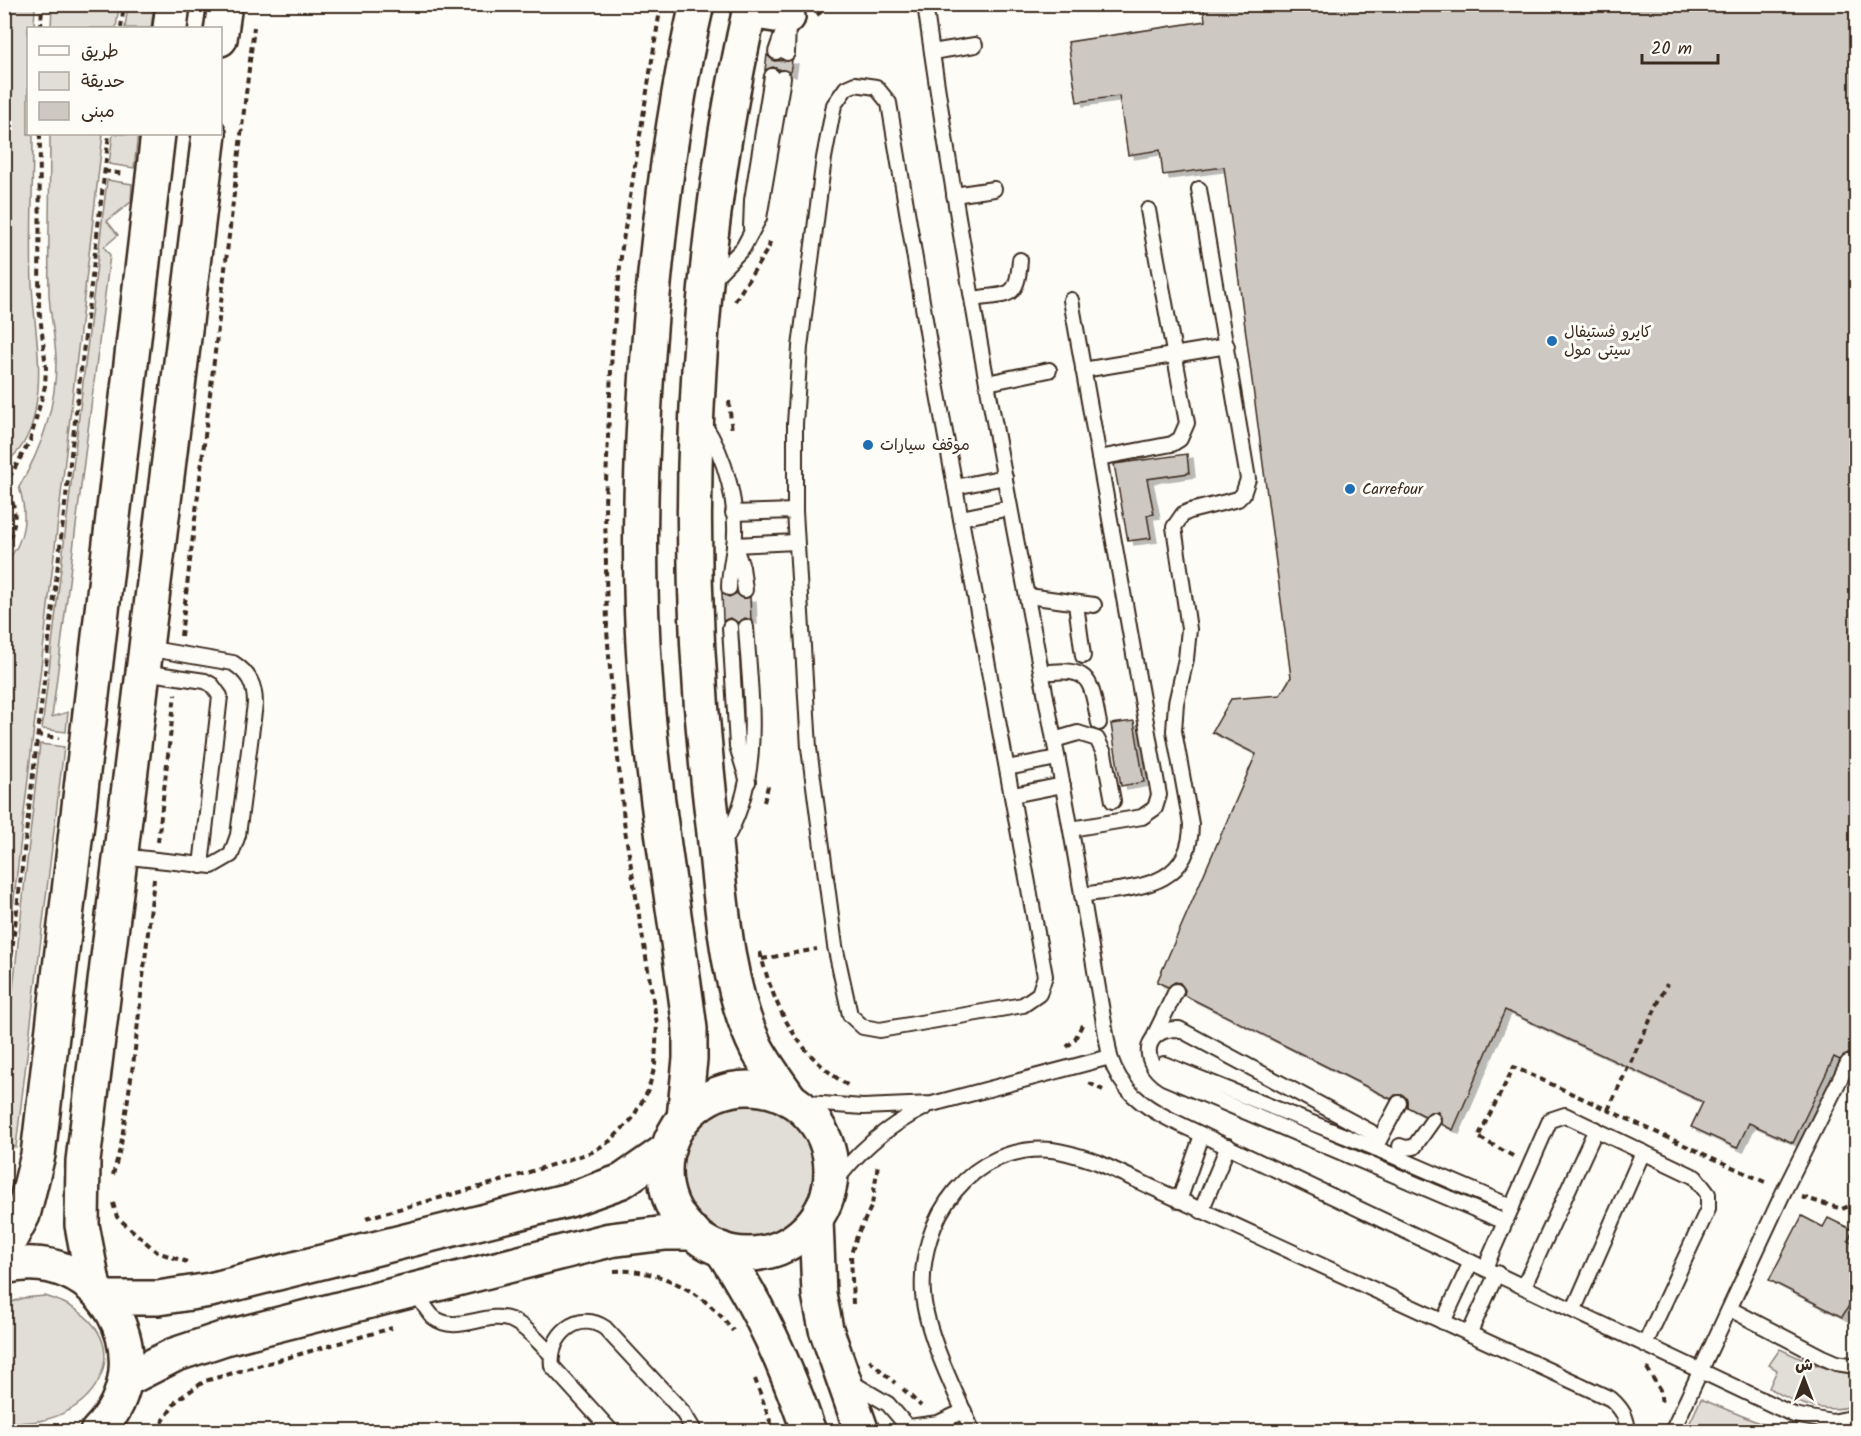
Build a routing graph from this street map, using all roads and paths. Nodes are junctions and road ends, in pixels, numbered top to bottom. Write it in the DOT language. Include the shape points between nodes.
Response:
graph roads {
  1 [pos="42,4"];
  2 [pos="124,4"];
  3 [pos="173,4"];
  4 [pos="225,4"];
  5 [pos="661,4"];
  6 [pos="697,4"];
  7 [pos="925,4"];
  8 [pos="750,8"];
  9 [pos="792,11"];
  10 [pos="255,16"];
  11 [pos="41,27"];
  12 [pos="121,27"];
  13 [pos="170,27"];
  14 [pos="222,27"];
  15 [pos="975,45"];
  16 [pos="932,52"];
  17 [pos="782,53"];
  18 [pos="778,77"];
  19 [pos="40,135"];
  20 [pos="109,135"];
  21 [pos="158,135"];
  22 [pos="209,135"];
  23 [pos="994,189"];
  24 [pos="1199,189"];
  25 [pos="954,195"];
  26 [pos="1148,210"];
  27 [pos="1020,260"];
  28 [pos="706,285"];
  29 [pos="973,299"];
  30 [pos="1071,300"];
  31 [pos="1227,346"];
  32 [pos="1175,354"];
  33 [pos="1049,370"];
  34 [pos="1083,370"];
  35 [pos="987,383"];
  36 [pos="697,414"];
  37 [pos="1099,458"];
  38 [pos="1005,477"];
  39 [pos="5,486"];
  40 [pos="955,487"];
  41 [pos="1010,508"];
  42 [pos="795,511"];
  43 [pos="733,513"];
  44 [pos="961,518"];
  45 [pos="796,542"];
  46 [pos="734,545"];
  47 [pos="4,547"];
  48 [pos="729,588"];
  49 [pos="745,590"];
  50 [pos="1028,596"];
  51 [pos="1076,604"];
  52 [pos="1094,605"];
  53 [pos="730,627"];
  54 [pos="746,627"];
  55 [pos="179,653"];
  56 [pos="1083,656"];
  57 [pos="144,660"];
  58 [pos="1042,673"];
  59 [pos="177,676"];
  60 [pos="1099,723"];
  61 [pos="1054,740"];
  62 [pos="1058,758"];
  63 [pos="1007,768"];
  64 [pos="748,782"];
  65 [pos="1063,785"];
  66 [pos="1012,795"];
  67 [pos="1113,801"];
  68 [pos="1071,829"];
  69 [pos="717,854"];
  70 [pos="120,856"];
  71 [pos="156,861"];
  72 [pos="201,866"];
  73 [pos="1082,895"];
  74 [pos="835,946"];
  75 [pos="762,959"];
  76 [pos="1667,984"];
  77 [pos="1176,991"];
  78 [pos="4,1019"];
  79 [pos="1155,1034"];
  80 [pos="1110,1058"];
  81 [pos="1848,1063"];
  82 [pos="1164,1064"];
  83 [pos="793,1101"];
  84 [pos="1399,1103"];
  85 [pos="932,1104"];
  86 [pos="1608,1110"];
  87 [pos="684,1118"];
  88 [pos="1433,1120"];
  89 [pos="1596,1129"];
  90 [pos="1371,1132"];
  91 [pos="1202,1135"];
  92 [pos="1228,1146"];
  93 [pos="1400,1146"];
  94 [pos="1375,1148"];
  95 [pos="668,1149"];
  96 [pos="1643,1152"];
  97 [pos="112,1183"];
  98 [pos="830,1189"];
  99 [pos="1784,1191"];
  100 [pos="112,1196"];
  101 [pos="1179,1201"];
  102 [pos="1857,1203"];
  103 [pos="1512,1207"];
  104 [pos="1202,1211"];
  105 [pos="357,1221"];
  106 [pos="816,1221"];
  107 [pos="1505,1222"];
  108 [pos="707,1241"];
  109 [pos="4,1251"];
  110 [pos="190,1262"];
  111 [pos="1471,1262"];
  112 [pos="4,1267"];
  113 [pos="1491,1271"];
  114 [pos="1524,1286"];
  115 [pos="414,1290"];
  116 [pos="99,1293"];
  117 [pos="1574,1309"];
  118 [pos="1730,1309"];
  119 [pos="1443,1322"];
  120 [pos="1469,1334"];
  121 [pos="1646,1344"];
  122 [pos="551,1353"];
  123 [pos="1857,1365"];
  124 [pos="1702,1371"];
  125 [pos="842,1377"];
  126 [pos="125,1380"];
  127 [pos="964,1411"];
  128 [pos="1857,1417"];
  129 [pos="910,1429"];
  130 [pos="97,1431"];
  131 [pos="612,1431"];
  132 [pos="695,1431"];
  133 [pos="809,1431"];
  134 [pos="862,1431"];
  135 [pos="973,1431"];
  136 [pos="1628,1431"];
  137 [pos="1672,1431"];
  1 -- 11 [label="path"];
  2 -- 12 [label="path"];
  3 -- 13 [label="street"];
  4 -- 14 [label="street"];
  5 -- 105 [label="path" via="622,247 612,348 605,504 613,707 625,830 657,1024 655,1065 648,1091 632,1119 609,1142 592,1152"];
  6 -- 87 [label="street" via="657,246 640,461 645,676 690,1029"];
  7 -- 16 [label="lane"];
  8 -- 9 [label="street"];
  8 -- 28 [label="street" via="732,98"];
  9 -- 17 [label="lane"];
  10 -- 55 [label="path"];
  15 -- 16 [label="lane"];
  16 -- 25 [label="lane"];
  18 -- 28 [label="lane" via="761,209 732,262"];
  19 -- 39 [label="path" via="39,306 45,386 30,441"];
  20 -- 78 [label="path"];
  21 -- 109 [label="street" via="38,1155 23,1215"];
  22 -- 57 [label="street"];
  23 -- 25 [label="lane"];
  24 -- 31 [label="lane"];
  25 -- 29 [label="lane"];
  26 -- 32 [label="lane"];
  27 -- 29 [label="lane" via="1016,288 1006,294"];
  28 -- 36 [label="street"];
  29 -- 35 [label="lane"];
  30 -- 34 [label="lane"];
  31 -- 32 [label="lane"];
  31 -- 73 [label="lane" via="1248,472 1247,487 1231,502 1183,514 1174,527 1189,629 1174,731 1191,840 1186,854 1166,877 1152,884"];
  32 -- 34 [label="lane"];
  32 -- 37 [label="lane" via="1187,423 1180,439 1172,444"];
  33 -- 35 [label="lane"];
  34 -- 37 [label="lane"];
  35 -- 38 [label="lane"];
  36 -- 43 [label="lane" via="720,453"];
  36 -- 69 [label="street" via="698,669"];
  37 -- 68 [label="lane" via="1158,801 1142,817"];
  38 -- 40 [label="lane"];
  38 -- 41 [label="lane"];
  39 -- 47 [label="path" via="15,506 15,518"];
  40 -- 42 [label="lane" via="889,103 876,87 855,84 846,88 834,105 824,158 800,346"];
  40 -- 44 [label="lane"];
  41 -- 44 [label="lane"];
  41 -- 50 [label="lane"];
  42 -- 43 [label="lane"];
  42 -- 45 [label="lane"];
  43 -- 46 [label="lane"];
  44 -- 63 [label="lane"];
  45 -- 46 [label="lane"];
  45 -- 74 [label="lane" via="809,748"];
  46 -- 48 [label="lane"];
  46 -- 49 [label="lane"];
  50 -- 51 [label="lane"];
  50 -- 58 [label="lane"];
  51 -- 52 [label="lane"];
  51 -- 56 [label="lane"];
  53 -- 64 [label="lane" via="737,746"];
  54 -- 64 [label="lane" via="753,744"];
  55 -- 57 [label="lane"];
  55 -- 72 [label="lane" via="233,663 251,680 255,691 236,846 223,863"];
  57 -- 59 [label="lane"];
  57 -- 70 [label="street"];
  58 -- 60 [label="lane" via="1065,670 1081,675 1092,688"];
  58 -- 61 [label="lane"];
  59 -- 71 [label="path"];
  59 -- 72 [label="lane" via="212,685 220,696"];
  61 -- 62 [label="lane"];
  61 -- 67 [label="lane" via="1078,733 1097,739 1104,753"];
  62 -- 63 [label="lane"];
  62 -- 65 [label="lane"];
  63 -- 66 [label="lane"];
  64 -- 69 [label="lane" via="736,820"];
  65 -- 66 [label="lane"];
  65 -- 68 [label="lane"];
  66 -- 74 [label="lane" via="1046,976 1034,999 1017,1006 871,1030 856,1022 847,1007"];
  68 -- 73 [label="lane"];
  69 -- 83 [label="street" via="719,889 745,1020 762,1057"];
  70 -- 71 [label="lane"];
  70 -- 116 [label="street" via="81,1193 85,1246"];
  71 -- 72 [label="lane"];
  71 -- 97 [label="path" via="134,1058"];
  73 -- 80 [label="lane"];
  74 -- 75 [label="path"];
  76 -- 86 [label="path"];
  77 -- 79 [label="lane"];
  80 -- 85 [label="lane"];
  80 -- 91 [label="lane" via="1124,1086 1141,1104"];
  81 -- 99 [label="lane"];
  82 -- 94 [label="lane"];
  83 -- 85 [label="lane" via="863,1107"];
  83 -- 87 [label="street" via="770,1091 746,1088 722,1092 701,1102"];
  83 -- 98 [label="street" via="808,1113 826,1140 832,1173"];
  84 -- 94 [label="lane"];
  85 -- 98 [label="lane" via="871,1141"];
  87 -- 95 [label="street"];
  88 -- 93 [label="lane" via="1414,1147"];
  89 -- 96 [label="lane"];
  89 -- 103 [label="lane" via="1565,1115 1550,1120"];
  89 -- 114 [label="lane"];
  90 -- 107 [label="lane" via="1179,1029 1162,1031 1151,1043 1151,1066 1166,1078"];
  91 -- 92 [label="lane"];
  91 -- 101 [label="lane"];
  92 -- 104 [label="lane"];
  92 -- 111 [label="lane"];
  94 -- 103 [label="lane"];
  95 -- 108 [label="street" via="665,1167 669,1195 681,1220"];
  95 -- 116 [label="street" via="622,1181 569,1200 210,1290 158,1298"];
  96 -- 117 [label="lane"];
  96 -- 121 [label="lane" via="1695,1177 1706,1187 1709,1201"];
  98 -- 106 [label="street"];
  99 -- 102 [label="path" via="1842,1209"];
  99 -- 118 [label="lane"];
  100 -- 110 [label="path" via="117,1217 157,1252"];
  101 -- 104 [label="lane"];
  101 -- 127 [label="lane" via="1097,1162 1053,1150 1001,1157 977,1169 957,1186 932,1230 923,1296"];
  103 -- 107 [label="lane"];
  104 -- 119 [label="lane"];
  106 -- 108 [label="street" via="783,1247 763,1253 741,1254"];
  106 -- 125 [label="street" via="819,1294"];
  107 -- 113 [label="lane"];
  108 -- 115 [label="street" via="666,1233 610,1240"];
  108 -- 133 [label="street" via="740,1278 774,1338"];
  111 -- 113 [label="lane"];
  111 -- 119 [label="lane"];
  112 -- 116 [label="street" via="46,1265 71,1273"];
  113 -- 114 [label="lane"];
  113 -- 120 [label="lane"];
  114 -- 117 [label="lane"];
  115 -- 122 [label="lane" via="433,1317 464,1324 493,1318 511,1320"];
  115 -- 126 [label="street" via="199,1346"];
  116 -- 126 [label="street" via="117,1316 124,1337"];
  117 -- 121 [label="lane"];
  118 -- 123 [label="lane" via="1822,1357"];
  118 -- 124 [label="lane"];
  119 -- 120 [label="lane"];
  120 -- 136 [label="lane" via="1611,1399 1621,1408"];
  121 -- 124 [label="lane"];
  122 -- 131 [label="lane" via="557,1374"];
  122 -- 132 [label="lane" via="555,1341 573,1324 597,1323 682,1411"];
  124 -- 128 [label="lane" via="1794,1415 1832,1422"];
  124 -- 137 [label="lane"];
  125 -- 129 [label="lane" via="888,1404"];
  125 -- 134 [label="street"];
  126 -- 130 [label="street" via="111,1416"];
  127 -- 129 [label="lane" via="938,1423"];
  127 -- 135 [label="lane"];
}
